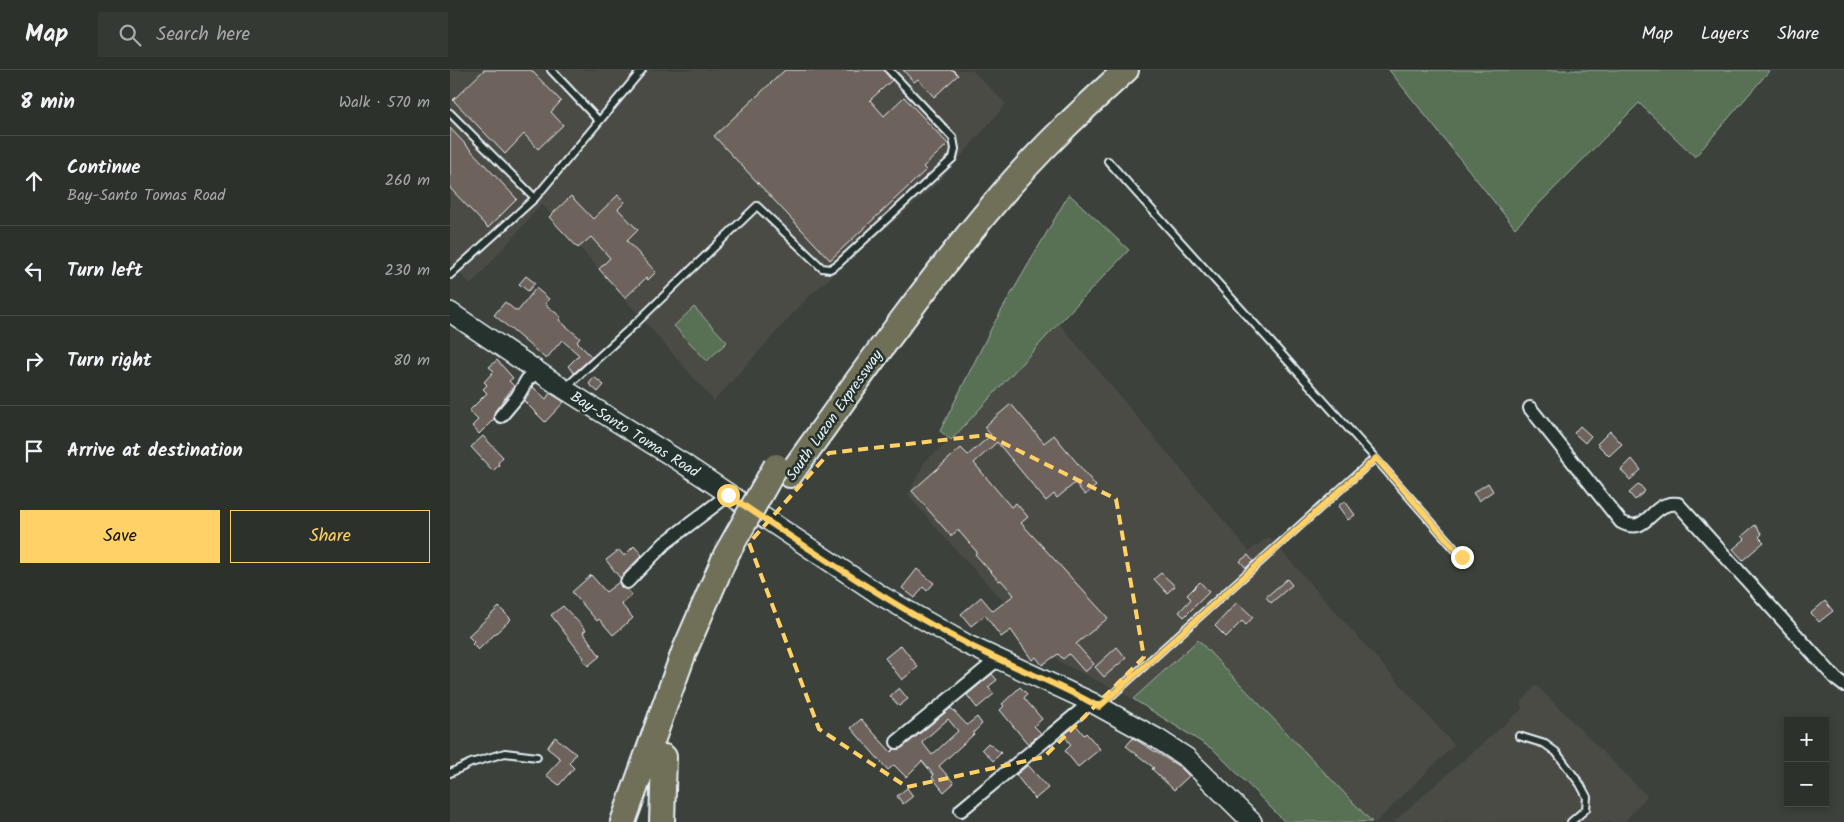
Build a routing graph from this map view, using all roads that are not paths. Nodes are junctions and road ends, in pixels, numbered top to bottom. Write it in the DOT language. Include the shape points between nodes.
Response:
graph roads {
  1 [pos="551,70"];
  2 [pos="642,70"];
  3 [pos="889,70"];
  4 [pos="1102,70"];
  5 [pos="1126,70"];
  6 [pos="450,113"];
  7 [pos="599,121"];
  8 [pos="1108,161"];
  9 [pos="535,198"];
  10 [pos="450,275"];
  11 [pos="450,312"];
  12 [pos="538,371"];
  13 [pos="564,389"];
  14 [pos="1530,408"];
  15 [pos="501,416"];
  16 [pos="1376,458"];
  17 [pos="783,470"];
  18 [pos="728,495"];
  19 [pos="1462,557"];
  20 [pos="734,558"];
  21 [pos="627,582"];
  22 [pos="998,660"];
  23 [pos="1844,685"];
  24 [pos="1095,704"];
  25 [pos="1519,736"];
  26 [pos="898,742"];
  27 [pos="536,757"];
  28 [pos="664,757"];
  29 [pos="450,773"];
  30 [pos="961,810"];
  31 [pos="623,822"];
  32 [pos="640,822"];
  33 [pos="662,822"];
  34 [pos="1252,822"];
  35 [pos="1571,822"];
  1 -- 7 [label="lane"];
  2 -- 7 [label="lane"];
  3 -- 13 [label="lane" via="953,138 953,158 830,269 822,268 757,206"];
  4 -- 17 [label="highway, South Luzon Expressway" via="1064,104 986,188 891,306"];
  5 -- 17 [label="highway, South Luzon Expressway" via="1076,116 999,198"];
  6 -- 9 [label="lane"];
  7 -- 9 [label="lane"];
  8 -- 16 [label="lane"];
  9 -- 10 [label="lane"];
  11 -- 12 [label="main road, Bay-Santo Tomas Road"];
  12 -- 13 [label="main road, Bay-Santo Tomas Road"];
  12 -- 15 [label="street" via="527,380"];
  13 -- 18 [label="main road, Bay-Santo Tomas Road"];
  14 -- 23 [label="street" via="1621,522 1630,527 1639,526 1661,507 1669,503 1678,504"];
  16 -- 19 [label="lane"];
  16 -- 24 [label="lane"];
  17 -- 20 [label="highway, South Luzon Expressway, bridge"];
  18 -- 21 [label="street" via="665,543"];
  18 -- 22 [label="main road, Bay-Santo Tomas Road" via="880,595"];
  20 -- 28 [label="highway, South Luzon Expressway"];
  20 -- 31 [label="highway, South Luzon Expressway" via="684,652"];
  22 -- 24 [label="main road, Bay-Santo Tomas Road"];
  22 -- 26 [label="street"];
  24 -- 30 [label="street" via="1032,749"];
  24 -- 34 [label="main road, Bay-Santo Tomas Road" via="1187,758"];
  25 -- 35 [label="lane" via="1545,744 1556,752 1580,784 1587,798 1586,809"];
  27 -- 29 [label="lane" via="505,753"];
  28 -- 32 [label="highway, South Luzon Expressway"];
  28 -- 33 [label="highway"];
}
